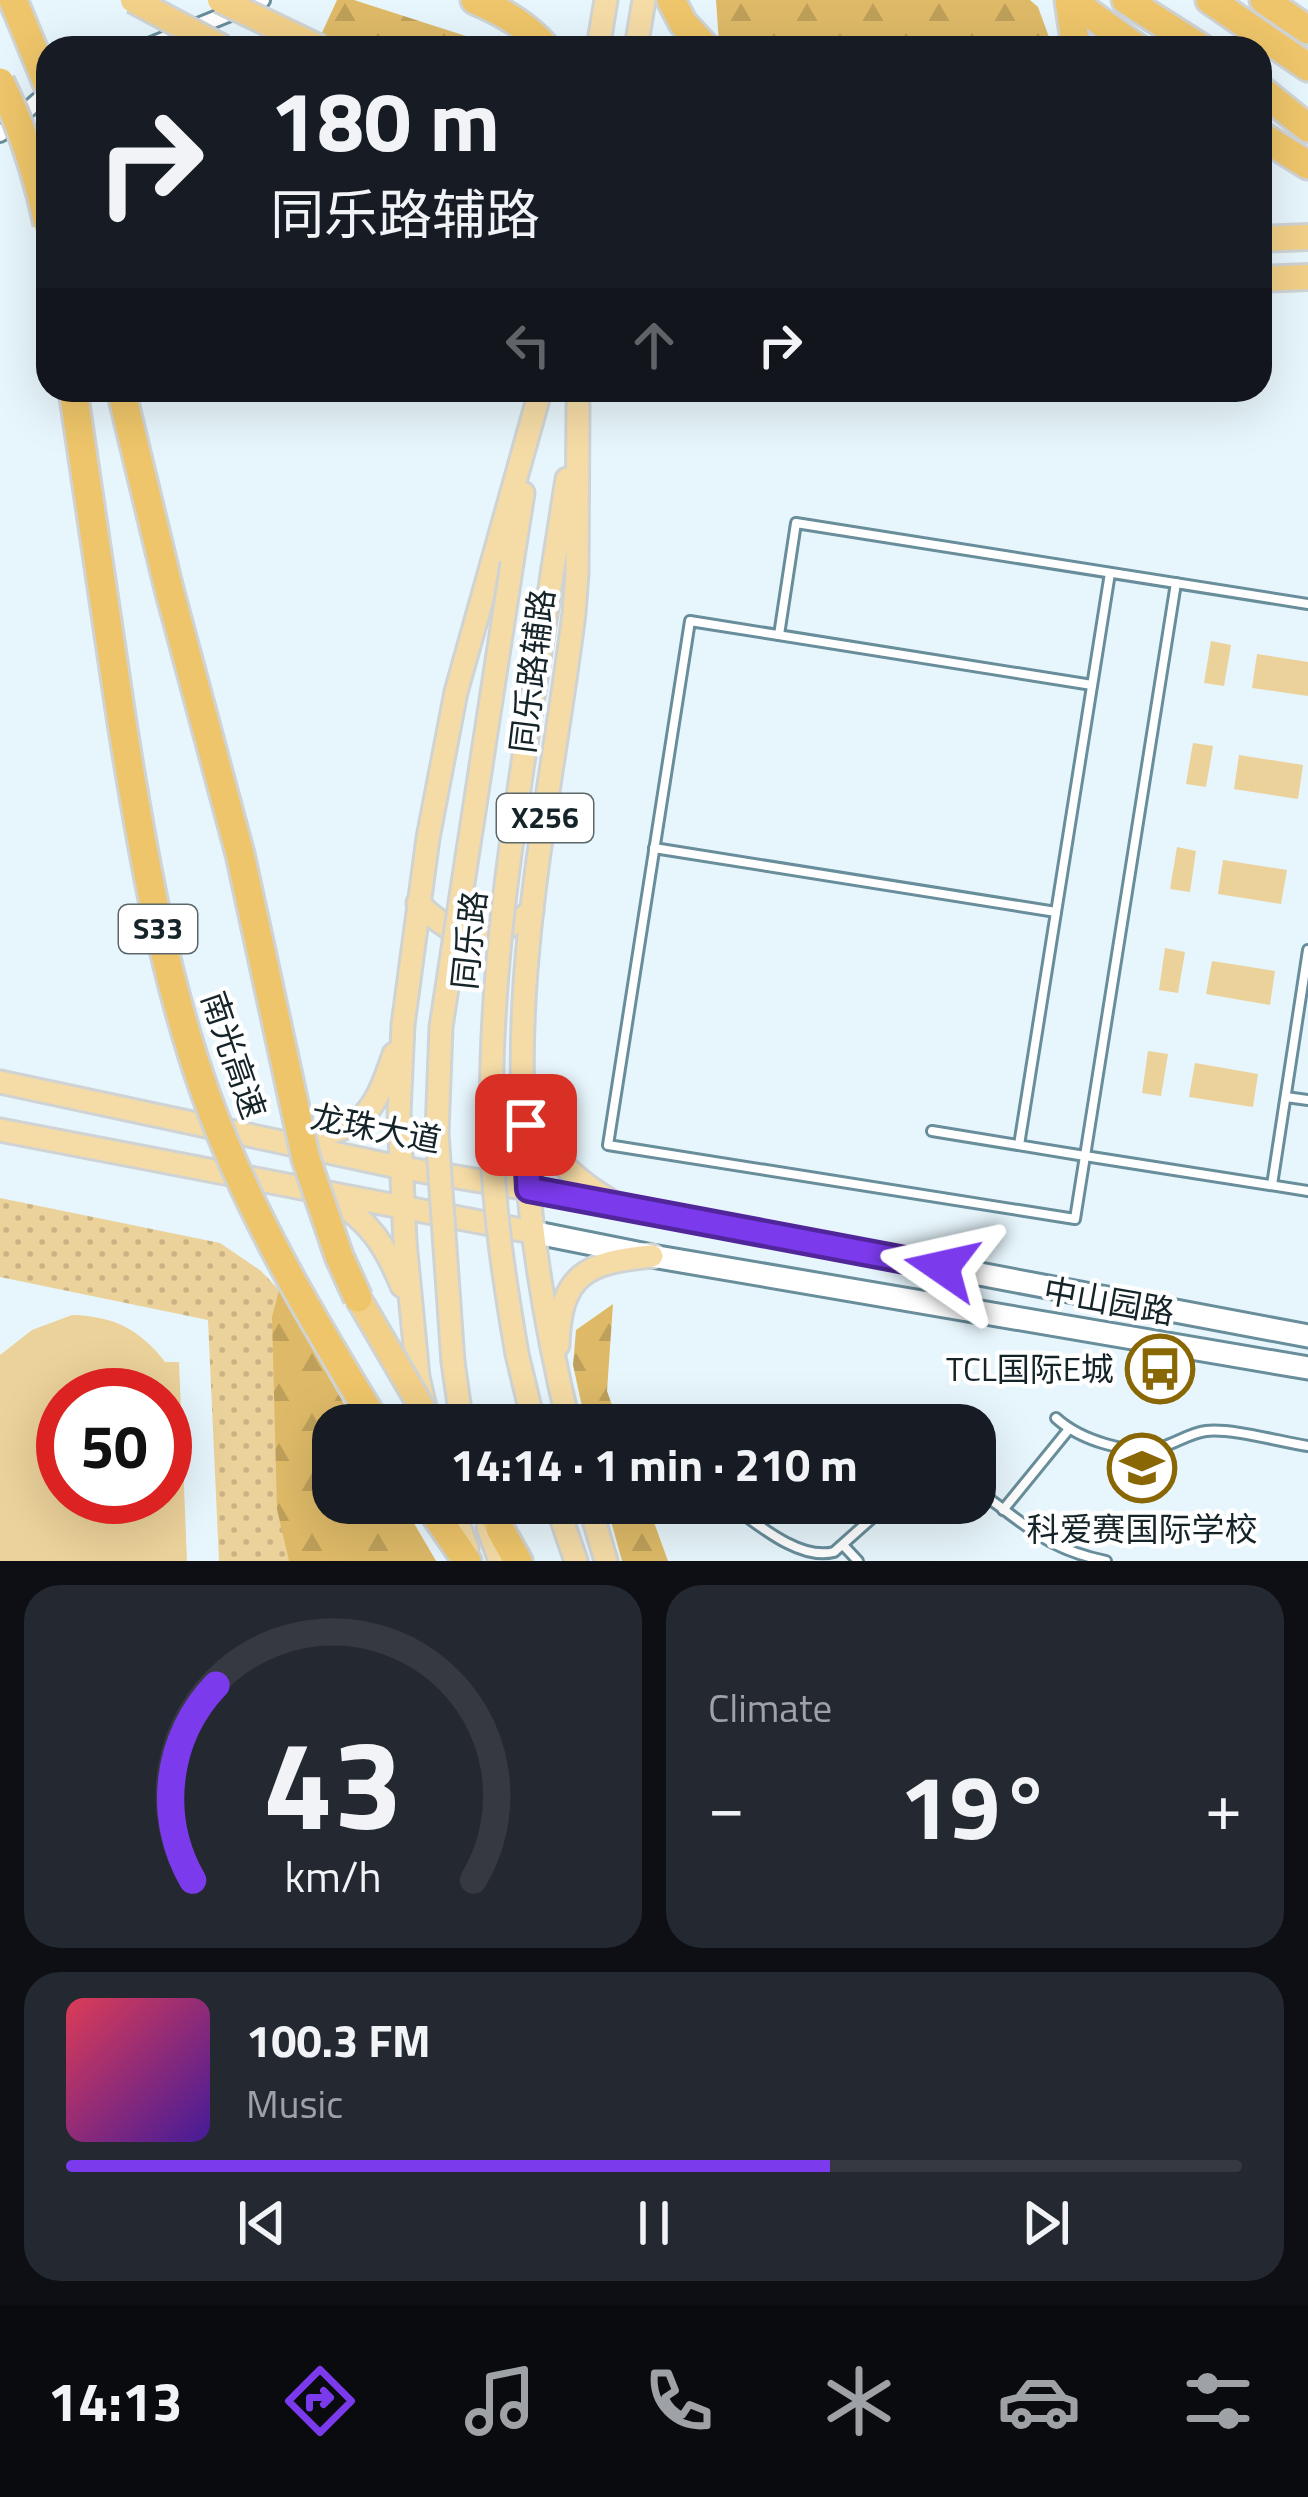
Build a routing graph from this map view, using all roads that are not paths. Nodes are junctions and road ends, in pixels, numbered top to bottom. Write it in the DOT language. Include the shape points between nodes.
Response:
graph roads {
  1 [pos="14,0"];
  2 [pos="133,0"];
  3 [pos="220,0"];
  4 [pos="262,0"];
  5 [pos="475,0"];
  6 [pos="605,0"];
  7 [pos="644,0"];
  8 [pos="1070,0"];
  9 [pos="1126,0"];
  10 [pos="1210,0"];
  11 [pos="1264,0"];
  12 [pos="672,2"];
  13 [pos="1308,30"];
  14 [pos="174,36"];
  15 [pos="200,36"];
  16 [pos="295,36"];
  17 [pos="536,36"];
  18 [pos="600,36"];
  19 [pos="638,36"];
  20 [pos="695,36"];
  21 [pos="1074,36"];
  22 [pos="1120,36"];
  23 [pos="1182,36"];
  24 [pos="1263,36"];
  25 [pos="1272,42"];
  26 [pos="36,57"];
  27 [pos="1308,67"];
  28 [pos="0,82"];
  29 [pos="1272,99"];
  30 [pos="36,100"];
  31 [pos="1308,128"];
  32 [pos="0,134"];
  33 [pos="1272,142"];
  34 [pos="1308,165"];
  35 [pos="36,174"];
  36 [pos="1308,237"];
  37 [pos="1272,238"];
  38 [pos="1308,277"];
  39 [pos="1272,278"];
  40 [pos="75,402"];
  41 [pos="124,402"];
  42 [pos="537,402"];
  43 [pos="538,402"];
  44 [pos="578,402"];
  45 [pos="579,402"];
  46 [pos="1109,573"];
  47 [pos="1176,583"];
  48 [pos="1308,604"];
  49 [pos="778,635"];
  50 [pos="1092,685"];
  51 [pos="654,848"];
  52 [pos="418,903"];
  53 [pos="532,911"];
  54 [pos="1056,911"];
  55 [pos="1308,950"];
  56 [pos="1306,971"];
  57 [pos="403,1024"];
  58 [pos="521,1054"];
  59 [pos="0,1082"];
  60 [pos="1286,1097"];
  61 [pos="1308,1100"];
  62 [pos="0,1130"];
  63 [pos="932,1131"];
  64 [pos="287,1144"];
  65 [pos="1019,1145"];
  66 [pos="1085,1156"];
  67 [pos="403,1168"];
  68 [pos="284,1185"];
  69 [pos="1272,1185"];
  70 [pos="529,1189"];
  71 [pos="1308,1191"];
  72 [pos="622,1207"];
  73 [pos="404,1208"];
  74 [pos="532,1232"];
  75 [pos="652,1256"];
  76 [pos="358,1298"];
  77 [pos="411,1309"];
  78 [pos="1308,1336"];
  79 [pos="1308,1368"];
  80 [pos="557,1376"];
  81 [pos="364,1404"];
  82 [pos="418,1404"];
  83 [pos="425,1404"];
  84 [pos="459,1404"];
  85 [pos="529,1404"];
  86 [pos="564,1404"];
  87 [pos="1056,1418"];
  88 [pos="1070,1429"];
  89 [pos="1308,1446"];
  90 [pos="996,1505"];
  91 [pos="1003,1510"];
  92 [pos="443,1524"];
  93 [pos="458,1524"];
  94 [pos="489,1524"];
  95 [pos="497,1524"];
  96 [pos="563,1524"];
  97 [pos="595,1524"];
  98 [pos="758,1524"];
  99 [pos="866,1524"];
  100 [pos="500,1529"];
  101 [pos="843,1545"];
  102 [pos="470,1561"];
  103 [pos="500,1561"];
  104 [pos="518,1561"];
  105 [pos="576,1561"];
  106 [pos="606,1561"];
  107 [pos="858,1561"];
  108 [pos="1106,1561"];
  1 -- 26 [label="highway"];
  2 -- 15 [label="highway, bridge"];
  3 -- 16 [label="highway, bridge"];
  4 -- 14 [label="street"];
  5 -- 17 [label="highway"];
  6 -- 18 [label="main road"];
  7 -- 19 [label="main road"];
  8 -- 21 [label="highway"];
  8 -- 22 [label="highway"];
  9 -- 23 [label="highway"];
  10 -- 24 [label="highway"];
  11 -- 13 [label="highway"];
  12 -- 20 [label="highway"];
  25 -- 27 [label="highway"];
  28 -- 35 [label="highway, bridge"];
  29 -- 31 [label="highway"];
  30 -- 32 [label="street"];
  33 -- 34 [label="highway"];
  36 -- 37 [label="highway"];
  38 -- 39 [label="highway"];
  40 -- 81 [label="highway, 南光高速 / S33, bridge" via="138,823 182,1022 221,1135 267,1233"];
  41 -- 76 [label="highway, 南光高速, bridge" via="240,854 306,1159"];
  42 -- 52 [label="main road, 同乐路辅路" via="461,669"];
  43 -- 84 [label="main road, 同乐路, bridge" via="440,1043 437,1133"];
  44 -- 85 [label="main road, 同乐路, bridge" via="504,905 493,1054 496,1208"];
  45 -- 53 [label="main road, 同乐路辅路 / X256" via="574,614"];
  46 -- 47 [label="lane"];
  46 -- 49 [label="lane" via="796,523"];
  46 -- 50 [label="lane"];
  47 -- 48 [label="lane"];
  47 -- 66 [label="lane"];
  49 -- 50 [label="lane"];
  49 -- 51 [label="lane" via="690,621"];
  50 -- 54 [label="lane"];
  51 -- 54 [label="lane"];
  51 -- 66 [label="lane" via="608,1145 1075,1219"];
  52 -- 53 [label="main road" via="446,928 476,937"];
  52 -- 57 [label="main road, 同乐路辅路"];
  53 -- 58 [label="main road, 同乐路辅路 / X256"];
  54 -- 65 [label="lane"];
  55 -- 56 [label="lane"];
  56 -- 60 [label="lane"];
  57 -- 64 [label="main road" via="368,1112"];
  57 -- 67 [label="main road, 同乐路辅路"];
  58 -- 70 [label="main road, 同乐路辅路 / X256"];
  58 -- 72 [label="main road" via="543,1138 573,1176"];
  59 -- 64 [label="main road, 龙珠大道"];
  60 -- 61 [label="lane"];
  60 -- 69 [label="lane"];
  62 -- 68 [label="main road"];
  63 -- 65 [label="lane"];
  64 -- 67 [label="main road, 龙珠大道"];
  65 -- 66 [label="lane"];
  66 -- 69 [label="lane"];
  67 -- 70 [label="main road, 龙珠大道"];
  67 -- 73 [label="main road, 同乐路辅路"];
  68 -- 73 [label="main road"];
  68 -- 77 [label="main road" via="357,1215 382,1244"];
  69 -- 71 [label="lane"];
  70 -- 72 [label="main road, 中山园路"];
  70 -- 74 [label="main road, 同乐路辅路 / X256"];
  72 -- 78 [label="main road, 中山园路"];
  73 -- 74 [label="main road, 中山园路"];
  73 -- 77 [label="main road, 同乐路辅路"];
  74 -- 75 [label="main road, 中山园路"];
  74 -- 80 [label="main road, 同乐路辅路"];
  75 -- 79 [label="main road, 中山园路"];
  75 -- 80 [label="main road" via="604,1262 575,1282 560,1317"];
  76 -- 82 [label="highway, bridge"];
  77 -- 83 [label="main road, 同乐路辅路"];
  80 -- 86 [label="main road, 同乐路辅路"];
  87 -- 88 [label="lane"];
  88 -- 89 [label="lane" via="1135,1449 1210,1430"];
  88 -- 91 [label="lane"];
  90 -- 91 [label="lane"];
  91 -- 108 [label="lane" via="1064,1550"];
  92 -- 102 [label="highway"];
  93 -- 102 [label="main road"];
  94 -- 103 [label="main road"];
  95 -- 100 [label="highway"];
  96 -- 105 [label="main road"];
  97 -- 106 [label="main road"];
  98 -- 101 [label="lane" via="810,1556"];
  99 -- 101 [label="lane"];
  100 -- 104 [label="highway"];
  101 -- 107 [label="lane"];
}
